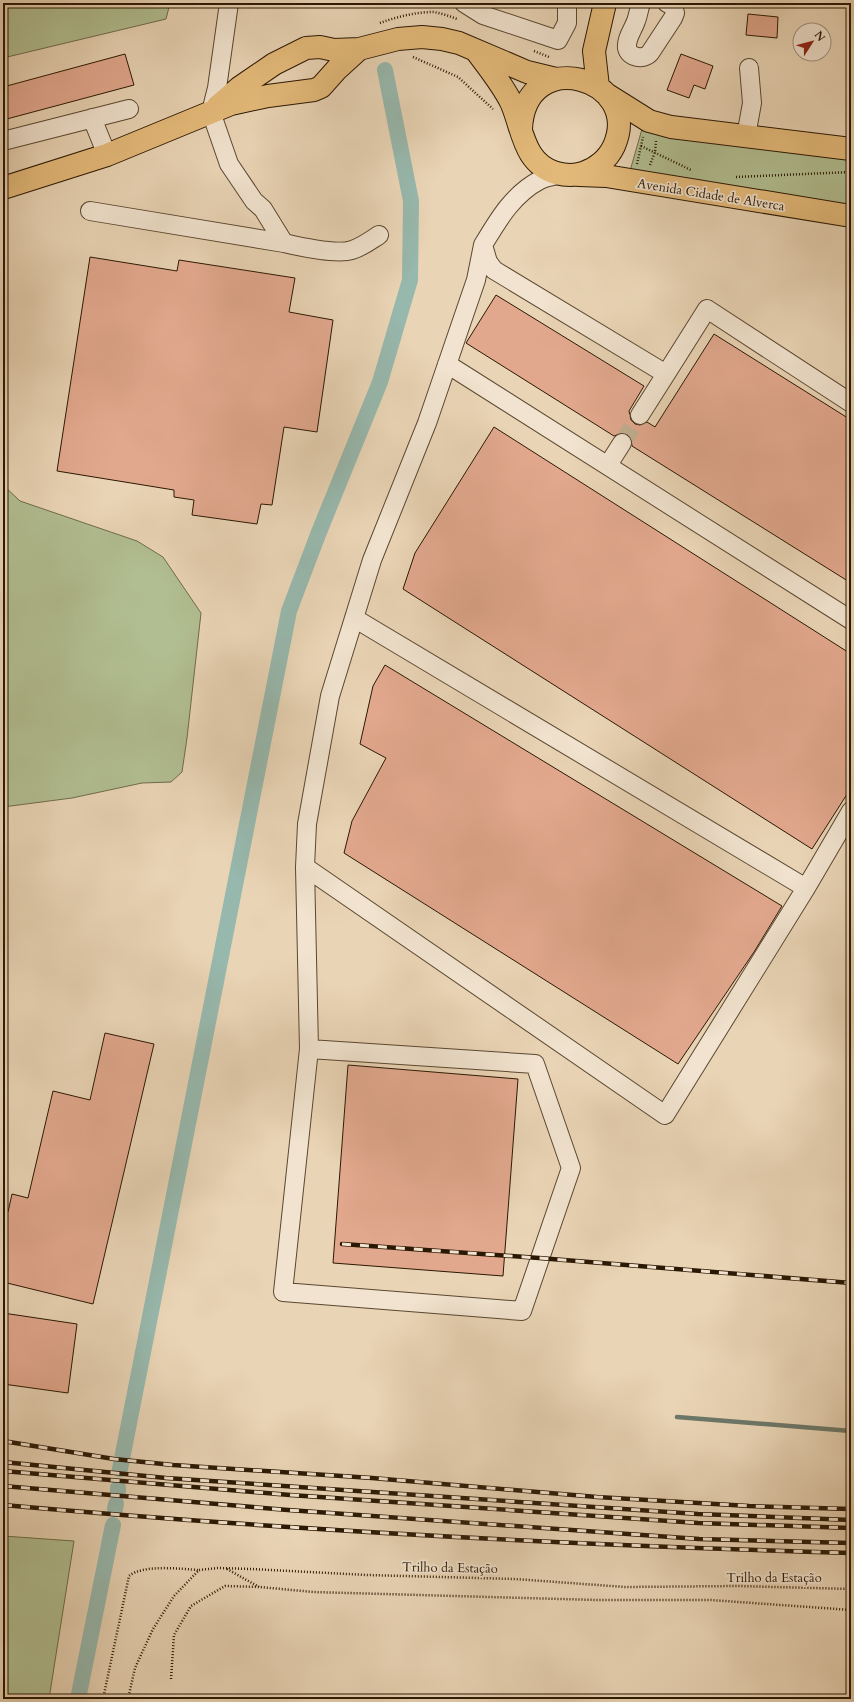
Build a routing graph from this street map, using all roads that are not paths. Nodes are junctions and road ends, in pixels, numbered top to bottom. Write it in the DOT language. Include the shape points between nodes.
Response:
graph roads {
  1 [pos="229,3"];
  2 [pos="464,3"];
  3 [pos="567,3"];
  4 [pos="605,3"];
  5 [pos="641,3"];
  6 [pos="667,3"];
  7 [pos="359,49"];
  8 [pos="594,51"];
  9 [pos="477,52"];
  10 [pos="749,68"];
  11 [pos="561,78"];
  12 [pos="602,91"];
  13 [pos="129,109"];
  14 [pos="211,112"];
  15 [pos="92,118"];
  16 [pos="521,129"];
  17 [pos="746,136"];
  18 [pos="3,141"];
  19 [pos="851,149"];
  20 [pos="107,155"];
  21 [pos="566,175"];
  22 [pos="3,188"];
  23 [pos="90,211"];
  24 [pos="851,216"];
  25 [pos="379,235"];
  26 [pos="284,243"];
  27 [pos="484,245"];
  28 [pos="447,364"];
  29 [pos="666,374"];
  30 [pos="851,403"];
  31 [pos="640,415"];
  32 [pos="622,442"];
  33 [pos="608,465"];
  34 [pos="354,618"];
  35 [pos="851,620"];
  36 [pos="851,811"];
  37 [pos="305,867"];
  38 [pos="806,888"];
  39 [pos="308,1049"];
  1 -- 14 [label="street" via="217,88"];
  2 -- 3 [label="street" via="483,15 558,40 567,23"];
  4 -- 8 [label="main road"];
  5 -- 6 [label="street" via="627,44 627,50 639,58 650,53 673,18 673,6"];
  7 -- 9 [label="main road" via="398,39 422,38 459,43"];
  7 -- 14 [label="main road" via="321,87 314,90 268,96 231,104"];
  7 -- 14 [label="main road" via="306,48 290,54 239,88"];
  8 -- 11 [label="main road" via="584,65"];
  8 -- 12 [label="main road"];
  9 -- 11 [label="main road" via="527,72"];
  9 -- 16 [label="main road" via="502,86"];
  10 -- 17 [label="street" via="752,103"];
  11 -- 12 [label="main road" via="583,80"];
  11 -- 16 [label="main road" via="546,84 530,98 523,113"];
  12 -- 17 [label="main road" via="649,121 671,127"];
  12 -- 21 [label="main road" via="617,114 614,147 592,170"];
  13 -- 15 [label="street"];
  14 -- 20 [label="main road"];
  14 -- 26 [label="street" via="230,164"];
  15 -- 18 [label="street"];
  15 -- 20 [label="street"];
  16 -- 21 [label="main road" via="527,150 533,158 541,166"];
  17 -- 19 [label="main road"];
  20 -- 22 [label="main road"];
  21 -- 24 [label="main road, Avenida Cidade de Alverca" via="606,176"];
  21 -- 27 [label="street" via="541,179 521,193 503,212"];
  23 -- 26 [label="street"];
  25 -- 26 [label="street" via="357,248 343,252"];
  27 -- 28 [label="street" via="476,280"];
  27 -- 29 [label="street" via="488,262 494,270"];
  28 -- 33 [label="street"];
  28 -- 34 [label="street" via="427,423 372,560"];
  29 -- 30 [label="street" via="708,309"];
  29 -- 31 [label="street"];
  32 -- 33 [label="street"];
  33 -- 35 [label="street"];
  34 -- 37 [label="street" via="330,696 307,824"];
  34 -- 38 [label="street"];
  36 -- 38 [label="street"];
  37 -- 38 [label="street" via="665,1115"];
  37 -- 39 [label="street"];
  39 -- 39 [label="street" via="283,1292 522,1310 571,1168 535,1064"];
}
